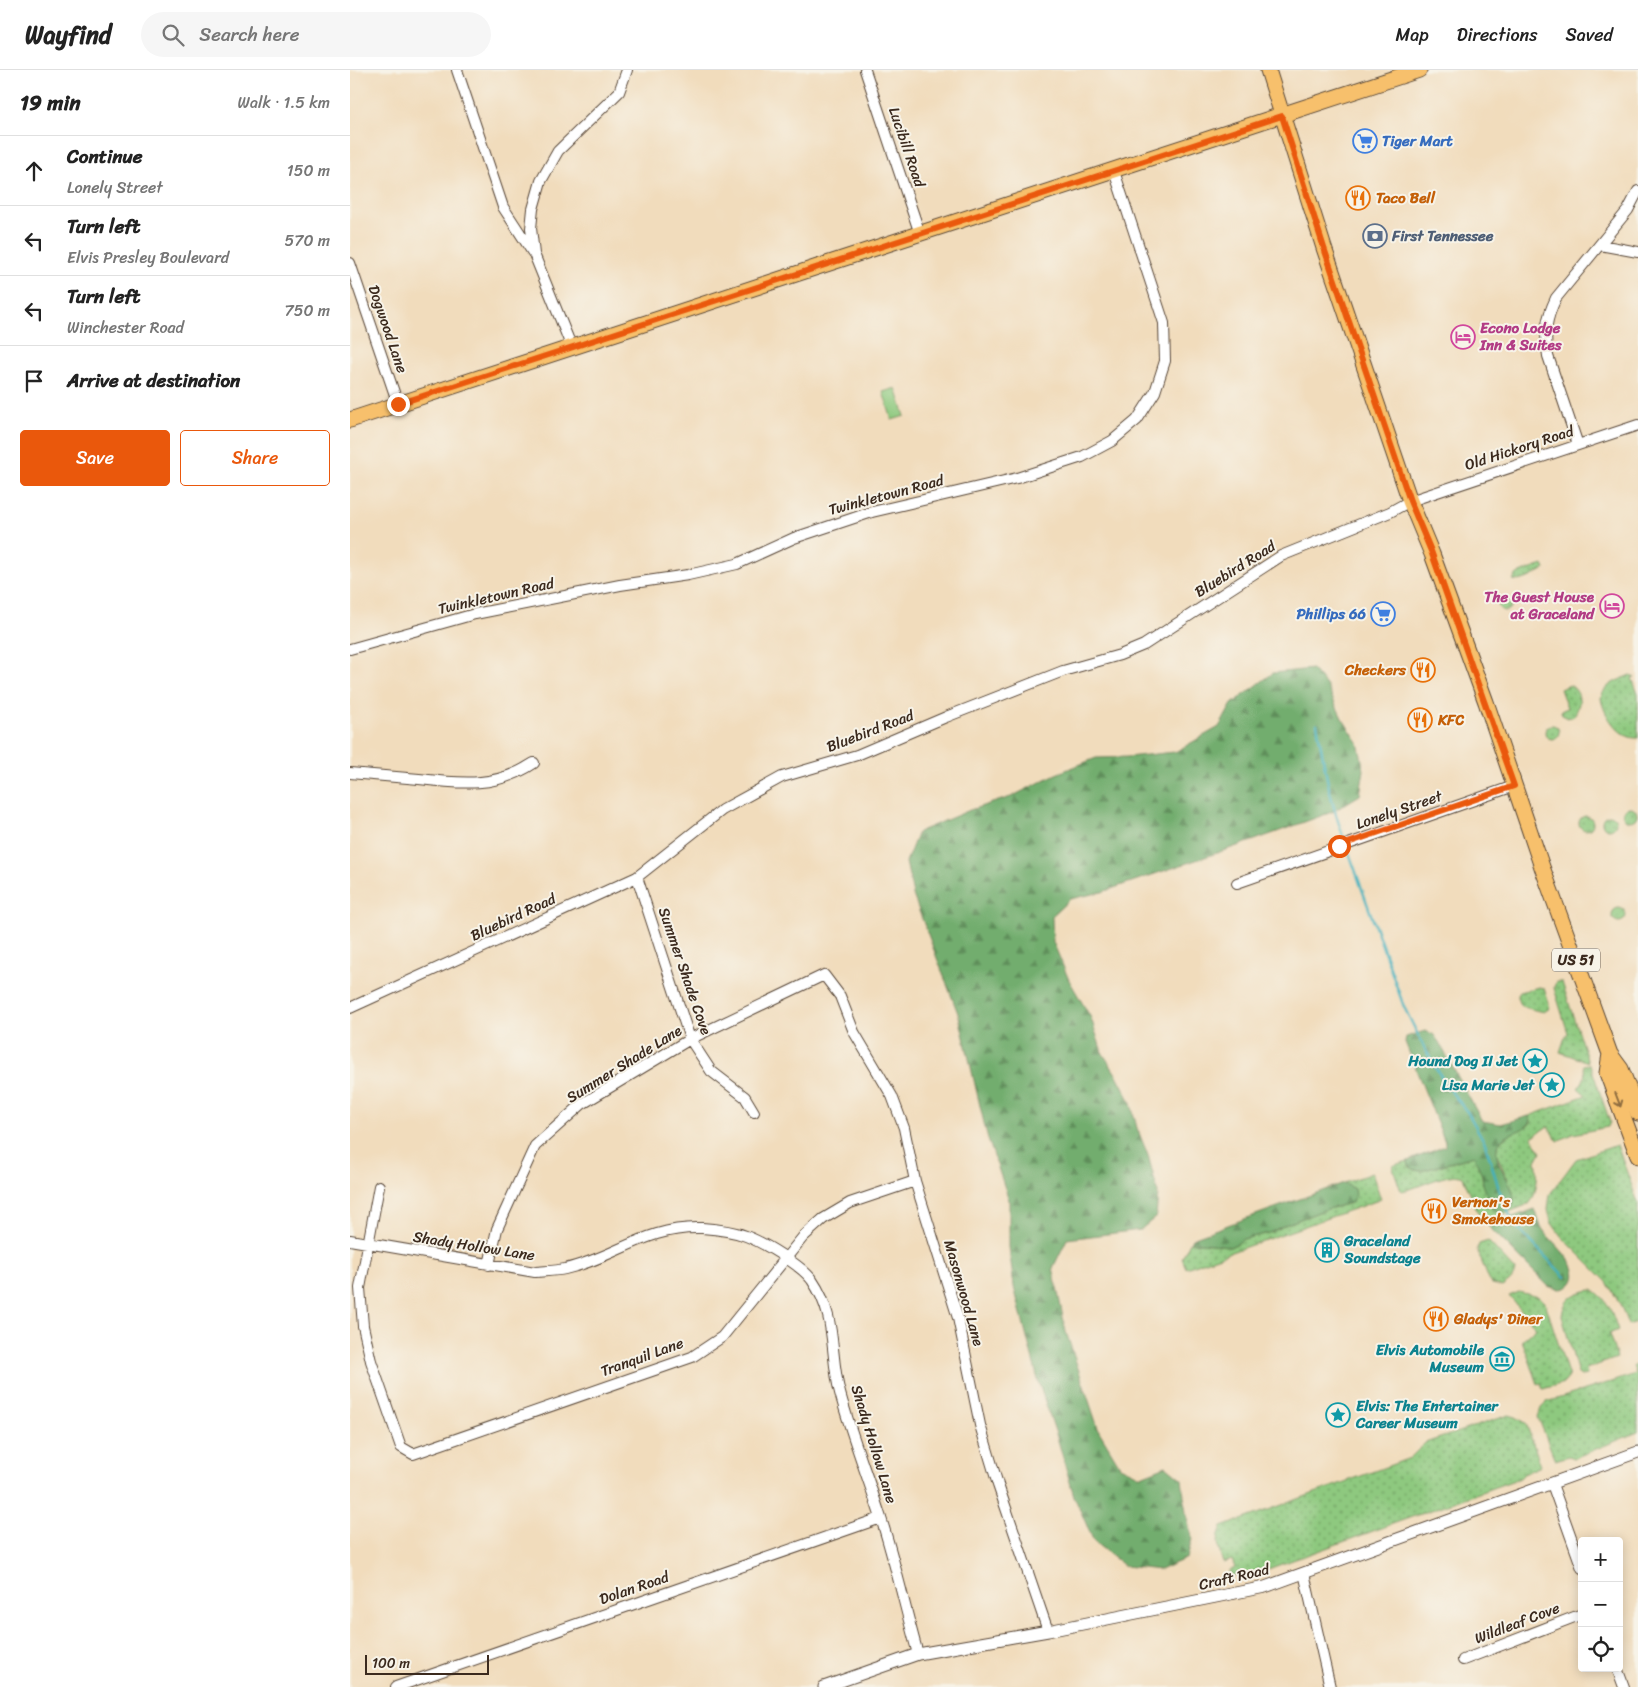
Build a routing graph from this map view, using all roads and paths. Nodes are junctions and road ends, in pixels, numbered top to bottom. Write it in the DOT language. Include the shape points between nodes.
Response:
graph roads {
  1 [pos="457,70"];
  2 [pos="627,70"];
  3 [pos="866,70"];
  4 [pos="1268,70"];
  5 [pos="1419,70"];
  6 [pos="1282,116"];
  7 [pos="1114,171"];
  8 [pos="1638,191"];
  9 [pos="920,234"];
  10 [pos="1600,245"];
  11 [pos="1638,252"];
  12 [pos="534,254"];
  13 [pos="350,263"];
  14 [pos="572,348"];
  15 [pos="398,404"];
  16 [pos="350,420"];
  17 [pos="1638,425"];
  18 [pos="1578,444"];
  19 [pos="1410,501"];
  20 [pos="350,649"];
  21 [pos="534,763"];
  22 [pos="350,773"];
  23 [pos="1514,786"];
  24 [pos="637,877"];
  25 [pos="1237,883"];
  26 [pos="824,975"];
  27 [pos="350,1008"];
  28 [pos="690,1039"];
  29 [pos="1610,1054"];
  30 [pos="754,1112"];
  31 [pos="1638,1113"];
  32 [pos="1638,1156"];
  33 [pos="915,1181"];
  34 [pos="379,1186"];
  35 [pos="350,1240"];
  36 [pos="369,1244"];
  37 [pos="785,1258"];
  38 [pos="489,1264"];
  39 [pos="1638,1452"];
  40 [pos="1552,1484"];
  41 [pos="881,1518"];
  42 [pos="1578,1557"];
  43 [pos="1304,1573"];
  44 [pos="1578,1616"];
  45 [pos="1048,1631"];
  46 [pos="918,1654"];
  47 [pos="1462,1660"];
  48 [pos="1619,1672"];
  49 [pos="396,1687"];
  50 [pos="824,1687"];
  51 [pos="1330,1687"];
  52 [pos="1624,1687"];
  1 -- 12 [label="street" via="503,207"];
  2 -- 12 [label="street" via="619,92 558,152 541,181 531,228"];
  3 -- 9 [label="street, Lucibill Road"];
  4 -- 6 [label="main road, US 51"];
  5 -- 6 [label="main road"];
  6 -- 7 [label="main road"];
  6 -- 19 [label="main road, US 51"];
  7 -- 9 [label="main road"];
  7 -- 20 [label="street, Twinkletown Road" via="1164,323 1165,361 1155,392 1137,420 1112,441 1082,457 1018,478 872,512 794,538 737,564 476,614"];
  8 -- 10 [label="street" via="1628,210"];
  9 -- 14 [label="main road"];
  10 -- 11 [label="street"];
  10 -- 18 [label="street" via="1556,298 1546,326 1548,356"];
  12 -- 14 [label="street"];
  13 -- 15 [label="street, Dogwood Lane"];
  14 -- 15 [label="main road"];
  15 -- 16 [label="main road"];
  17 -- 18 [label="street, Old Hickory Road"];
  18 -- 19 [label="street, Old Hickory Road"];
  19 -- 23 [label="main road, US 51" via="1431,551"];
  19 -- 24 [label="street, Bluebird Road" via="1281,556 1144,645 1063,671 857,755 782,777 722,810"];
  21 -- 22 [label="street" via="519,773 494,781 463,784"];
  23 -- 25 [label="street, Lonely Street"];
  23 -- 29 [label="main road, US 51"];
  24 -- 27 [label="street, Bluebird Road"];
  24 -- 28 [label="street, Summer Shade Cove"];
  26 -- 28 [label="street, Summer Shade Lane"];
  26 -- 33 [label="street, Masonwood Lane" via="840,996 854,1032 892,1096 904,1128"];
  28 -- 30 [label="street, Summer Shade Cove" via="711,1071 745,1097"];
  28 -- 38 [label="street, Summer Shade Lane" via="582,1104 535,1146 497,1228"];
  29 -- 31 [label="main road, US 51" via="1621,1069"];
  29 -- 32 [label="main road, US 51, one-way" via="1607,1073"];
  33 -- 37 [label="street, Tranquil Lane" via="850,1204 823,1219"];
  33 -- 45 [label="street, Masonwood Lane" via="958,1318 980,1425"];
  34 -- 36 [label="street"];
  35 -- 36 [label="street, Shady Hollow Lane"];
  36 -- 37 [label="street, Tranquil Lane" via="360,1288 363,1326 371,1361 401,1447 413,1454 692,1357 722,1337"];
  36 -- 38 [label="street, Shady Hollow Lane"];
  37 -- 38 [label="street, Shady Hollow Lane" via="746,1236 717,1230 678,1228 565,1269 535,1272"];
  37 -- 41 [label="street, Shady Hollow Lane" via="811,1279 824,1302 840,1391"];
  39 -- 40 [label="street, Craft Road"];
  40 -- 42 [label="street"];
  40 -- 43 [label="street, Craft Road"];
  41 -- 46 [label="street, Shady Hollow Lane"];
  41 -- 49 [label="street, Dolan Road"];
  43 -- 45 [label="street, Craft Road" via="1264,1588"];
  43 -- 51 [label="street"];
  44 -- 47 [label="street, Wildleaf Cove"];
  45 -- 46 [label="street, Craft Road"];
  46 -- 50 [label="street, Craft Road"];
  48 -- 52 [label="street"];
}
